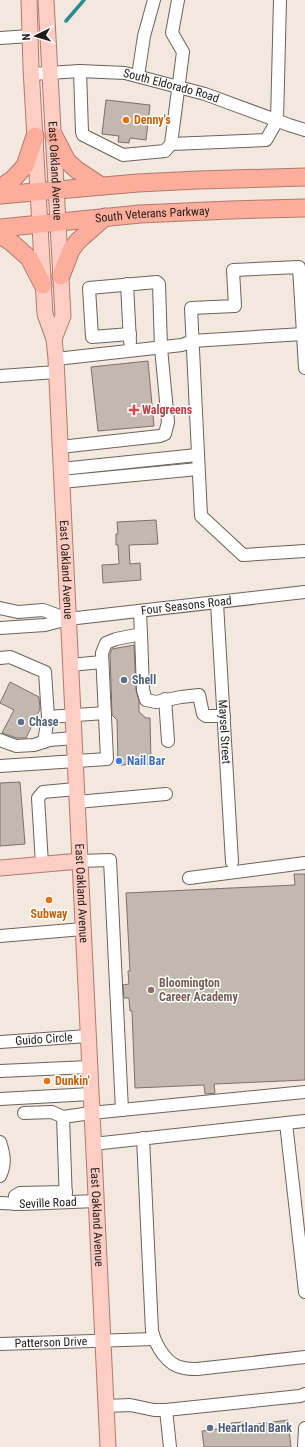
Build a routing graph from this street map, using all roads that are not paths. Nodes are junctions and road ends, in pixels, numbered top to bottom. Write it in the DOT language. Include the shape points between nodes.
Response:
graph roads {
  1 [pos="29,0"];
  2 [pos="46,0"];
  3 [pos="154,0"];
  4 [pos="178,0"];
  5 [pos="280,0"];
  6 [pos="30,36"];
  7 [pos="0,38"];
  8 [pos="80,71"];
  9 [pos="50,73"];
  10 [pos="32,74"];
  11 [pos="138,76"];
  12 [pos="178,86"];
  13 [pos="277,121"];
  14 [pos="305,130"];
  15 [pos="35,136"];
  16 [pos="54,136"];
  17 [pos="171,144"];
  18 [pos="305,178"];
  19 [pos="101,186"];
  20 [pos="0,188"];
  21 [pos="56,191"];
  22 [pos="38,193"];
  23 [pos="0,195"];
  24 [pos="305,208"];
  25 [pos="104,217"];
  26 [pos="58,222"];
  27 [pos="40,224"];
  28 [pos="0,228"];
  29 [pos="0,235"];
  30 [pos="62,276"];
  31 [pos="127,284"];
  32 [pos="43,285"];
  33 [pos="130,334"];
  34 [pos="54,339"];
  35 [pos="192,340"];
  36 [pos="304,340"];
  37 [pos="161,348"];
  38 [pos="131,351"];
  39 [pos="57,366"];
  40 [pos="305,368"];
  41 [pos="0,376"];
  42 [pos="60,446"];
  43 [pos="197,455"];
  44 [pos="198,469"];
  45 [pos="61,475"];
  46 [pos="305,551"];
  47 [pos="305,592"];
  48 [pos="217,603"];
  49 [pos="0,608"];
  50 [pos="140,612"];
  51 [pos="68,619"];
  52 [pos="0,628"];
  53 [pos="141,634"];
  54 [pos="0,658"];
  55 [pos="102,662"];
  56 [pos="70,665"];
  57 [pos="165,699"];
  58 [pos="105,713"];
  59 [pos="73,715"];
  60 [pos="224,716"];
  61 [pos="48,717"];
  62 [pos="74,738"];
  63 [pos="0,740"];
  64 [pos="168,741"];
  65 [pos="44,742"];
  66 [pos="75,761"];
  67 [pos="0,766"];
  68 [pos="166,794"];
  69 [pos="77,795"];
  70 [pos="80,862"];
  71 [pos="232,862"];
  72 [pos="305,862"];
  73 [pos="42,864"];
  74 [pos="0,868"];
  75 [pos="189,878"];
  76 [pos="83,929"];
  77 [pos="0,936"];
  78 [pos="88,1036"];
  79 [pos="0,1042"];
  80 [pos="89,1066"];
  81 [pos="0,1071"];
  82 [pos="305,1092"];
  83 [pos="91,1094"];
  84 [pos="0,1099"];
  85 [pos="122,1110"];
  86 [pos="24,1113"];
  87 [pos="92,1113"];
  88 [pos="63,1117"];
  89 [pos="305,1122"];
  90 [pos="286,1123"];
  91 [pos="143,1138"];
  92 [pos="0,1142"];
  93 [pos="93,1144"];
  94 [pos="0,1176"];
  95 [pos="66,1197"];
  96 [pos="96,1201"];
  97 [pos="0,1203"];
  98 [pos="305,1292"];
  99 [pos="154,1339"];
  100 [pos="103,1340"];
  101 [pos="0,1344"];
  102 [pos="305,1357"];
  103 [pos="305,1394"];
  104 [pos="106,1406"];
  105 [pos="166,1410"];
  106 [pos="305,1428"];
  107 [pos="108,1447"];
  108 [pos="170,1447"];
  109 [pos="304,1447"];
  1 -- 6 [label="main road, East Oakland Avenue"];
  2 -- 9 [label="main road, East Oakland Avenue"];
  3 -- 11 [label="street" via="144,36"];
  4 -- 12 [label="street" via="172,34 183,52"];
  5 -- 13 [label="street"];
  6 -- 7 [label="street"];
  6 -- 10 [label="main road, East Oakland Avenue"];
  8 -- 9 [label="street, South Eldorado Road"];
  8 -- 11 [label="street, South Eldorado Road" via="109,71"];
  8 -- 17 [label="street" via="82,132 86,138 123,155 165,151"];
  9 -- 10 [label="street, South Eldorado Road"];
  9 -- 16 [label="main road, East Oakland Avenue"];
  10 -- 15 [label="main road, East Oakland Avenue"];
  11 -- 12 [label="street, South Eldorado Road"];
  12 -- 13 [label="street, South Eldorado Road"];
  12 -- 17 [label="street"];
  13 -- 14 [label="street, South Eldorado Road"];
  13 -- 17 [label="street" via="266,140"];
  15 -- 20 [label="highway" via="25,166"];
  15 -- 22 [label="main road, East Oakland Avenue"];
  16 -- 19 [label="highway" via="67,161"];
  16 -- 21 [label="main road, East Oakland Avenue"];
  18 -- 19 [label="highway" via="198,180"];
  19 -- 21 [label="highway"];
  21 -- 22 [label="highway"];
  21 -- 26 [label="main road, East Oakland Avenue"];
  22 -- 23 [label="highway"];
  22 -- 27 [label="main road, East Oakland Avenue"];
  24 -- 25 [label="highway, South Veterans Parkway"];
  25 -- 26 [label="highway, South Veterans Parkway"];
  25 -- 30 [label="highway" via="71,250"];
  26 -- 27 [label="highway, South Veterans Parkway"];
  26 -- 30 [label="main road, East Oakland Avenue"];
  27 -- 28 [label="highway, South Veterans Parkway"];
  27 -- 32 [label="main road, East Oakland Avenue"];
  29 -- 32 [label="highway" via="29,258"];
  30 -- 34 [label="main road, East Oakland Avenue" via="64,316"];
  31 -- 33 [label="street"];
  31 -- 33 [label="street" via="89,288 92,336"];
  31 -- 37 [label="street" via="159,284"];
  32 -- 34 [label="main road, East Oakland Avenue" via="45,314"];
  33 -- 38 [label="street"];
  34 -- 39 [label="main road, East Oakland Avenue"];
  35 -- 36 [label="street"];
  35 -- 36 [label="street" via="191,308 235,306 233,270 299,267"];
  35 -- 37 [label="street" via="182,345"];
  35 -- 43 [label="street"];
  36 -- 40 [label="street"];
  37 -- 38 [label="street"];
  37 -- 42 [label="street" via="168,422 165,434"];
  38 -- 39 [label="street"];
  39 -- 41 [label="street"];
  39 -- 42 [label="main road, East Oakland Avenue"];
  42 -- 45 [label="main road, East Oakland Avenue"];
  43 -- 44 [label="street"];
  43 -- 45 [label="street"];
  44 -- 45 [label="street"];
  44 -- 46 [label="street" via="201,516 243,555"];
  45 -- 51 [label="main road, East Oakland Avenue"];
  47 -- 48 [label="street, Four Seasons Road"];
  48 -- 50 [label="street, Four Seasons Road"];
  48 -- 60 [label="street, Maysel Street"];
  49 -- 51 [label="street, Four Seasons Road" via="18,612 43,610"];
  50 -- 51 [label="street, Four Seasons Road"];
  50 -- 53 [label="street"];
  51 -- 52 [label="street, Four Seasons Road" via="45,625"];
  51 -- 56 [label="main road, East Oakland Avenue"];
  53 -- 55 [label="street" via="106,643"];
  53 -- 57 [label="street" via="144,696 146,700 156,702"];
  54 -- 61 [label="street" via="10,657 45,672"];
  55 -- 56 [label="street"];
  55 -- 58 [label="street"];
  56 -- 59 [label="main road, East Oakland Avenue"];
  57 -- 60 [label="street" via="200,695 203,714"];
  57 -- 64 [label="street"];
  58 -- 59 [label="street"];
  58 -- 66 [label="street" via="107,759"];
  59 -- 61 [label="street"];
  59 -- 62 [label="main road, East Oakland Avenue"];
  60 -- 71 [label="street, Maysel Street"];
  61 -- 65 [label="street"];
  62 -- 65 [label="street"];
  62 -- 66 [label="main road, East Oakland Avenue"];
  63 -- 65 [label="street" via="16,746"];
  66 -- 67 [label="street"];
  66 -- 69 [label="main road, East Oakland Avenue"];
  68 -- 69 [label="street"];
  69 -- 70 [label="main road, East Oakland Avenue"];
  69 -- 73 [label="street" via="43,792 38,798"];
  70 -- 73 [label="main road"];
  70 -- 76 [label="main road, East Oakland Avenue"];
  70 -- 85 [label="street" via="110,860"];
  72 -- 75 [label="street"];
  73 -- 74 [label="main road"];
  76 -- 77 [label="street"];
  76 -- 78 [label="main road, East Oakland Avenue"];
  78 -- 79 [label="street, Guido Circle"];
  78 -- 80 [label="main road, East Oakland Avenue"];
  80 -- 81 [label="street"];
  80 -- 83 [label="main road, East Oakland Avenue"];
  82 -- 85 [label="street"];
  83 -- 84 [label="street"];
  83 -- 87 [label="main road, East Oakland Avenue"];
  85 -- 87 [label="street"];
  86 -- 88 [label="street" via="52,1112"];
  87 -- 88 [label="street"];
  87 -- 93 [label="main road, East Oakland Avenue"];
  88 -- 95 [label="street"];
  89 -- 90 [label="street"];
  90 -- 91 [label="street"];
  90 -- 98 [label="street"];
  91 -- 93 [label="street"];
  91 -- 99 [label="street"];
  92 -- 94 [label="street" via="4,1166"];
  93 -- 96 [label="main road, East Oakland Avenue"];
  95 -- 96 [label="street, Seville Road"];
  95 -- 97 [label="street, Seville Road" via="15,1204"];
  96 -- 100 [label="main road, East Oakland Avenue"];
  99 -- 100 [label="street, Patterson Drive"];
  99 -- 102 [label="street" via="168,1360 182,1368 197,1369"];
  100 -- 101 [label="street, Patterson Drive"];
  100 -- 104 [label="main road, East Oakland Avenue"];
  103 -- 105 [label="street"];
  104 -- 105 [label="street" via="130,1405"];
  104 -- 107 [label="main road, East Oakland Avenue"];
  105 -- 108 [label="street"];
  106 -- 109 [label="street"];
}
